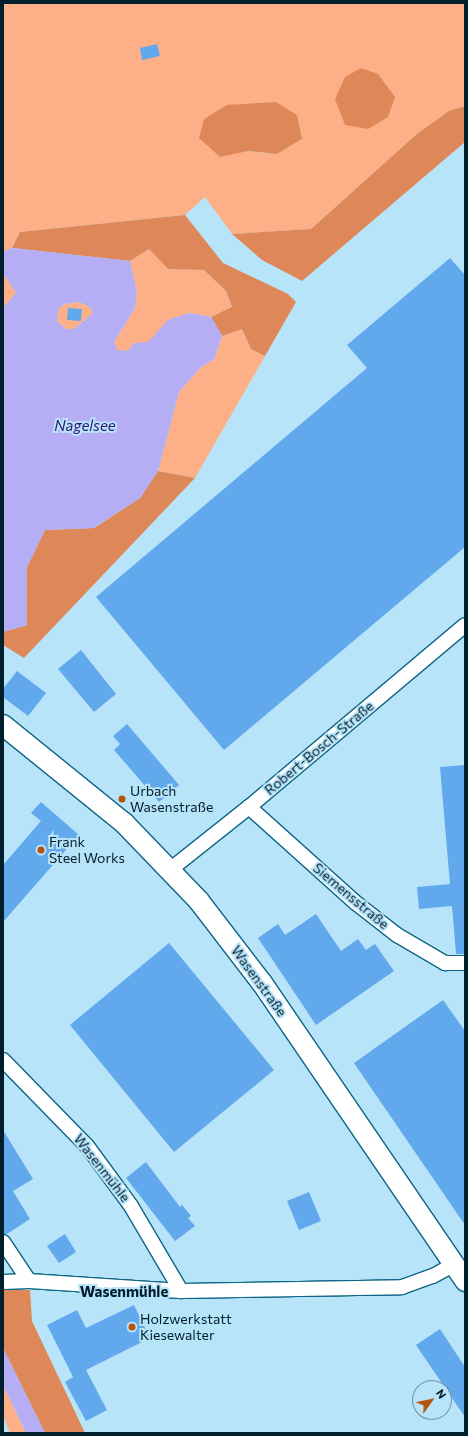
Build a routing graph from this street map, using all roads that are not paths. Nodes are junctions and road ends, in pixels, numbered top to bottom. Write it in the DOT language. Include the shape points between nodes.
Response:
graph roads {
  1 [pos="465,625"];
  2 [pos="3,725"];
  3 [pos="249,807"];
  4 [pos="171,869"];
  5 [pos="465,963"];
  6 [pos="3,1060"];
  7 [pos="3,1242"];
  8 [pos="453,1265"];
  9 [pos="29,1281"];
  10 [pos="465,1281"];
  11 [pos="3,1282"];
  12 [pos="181,1290"];
  1 -- 3 [label="street, Robert-Bosch-Straße"];
  2 -- 4 [label="street, Wasenstraße" via="124,823"];
  3 -- 4 [label="street, Robert-Bosch-Straße"];
  3 -- 5 [label="street, Siemensstraße" via="356,903 398,934 445,963"];
  4 -- 8 [label="street, Wasenstraße" via="262,984"];
  6 -- 12 [label="street, Wasenmühle" via="87,1146 131,1206"];
  7 -- 9 [label="street"];
  8 -- 10 [label="street, Wasenstraße"];
  8 -- 12 [label="street" via="433,1276 402,1287"];
  9 -- 11 [label="street"];
  9 -- 12 [label="street"];
}
